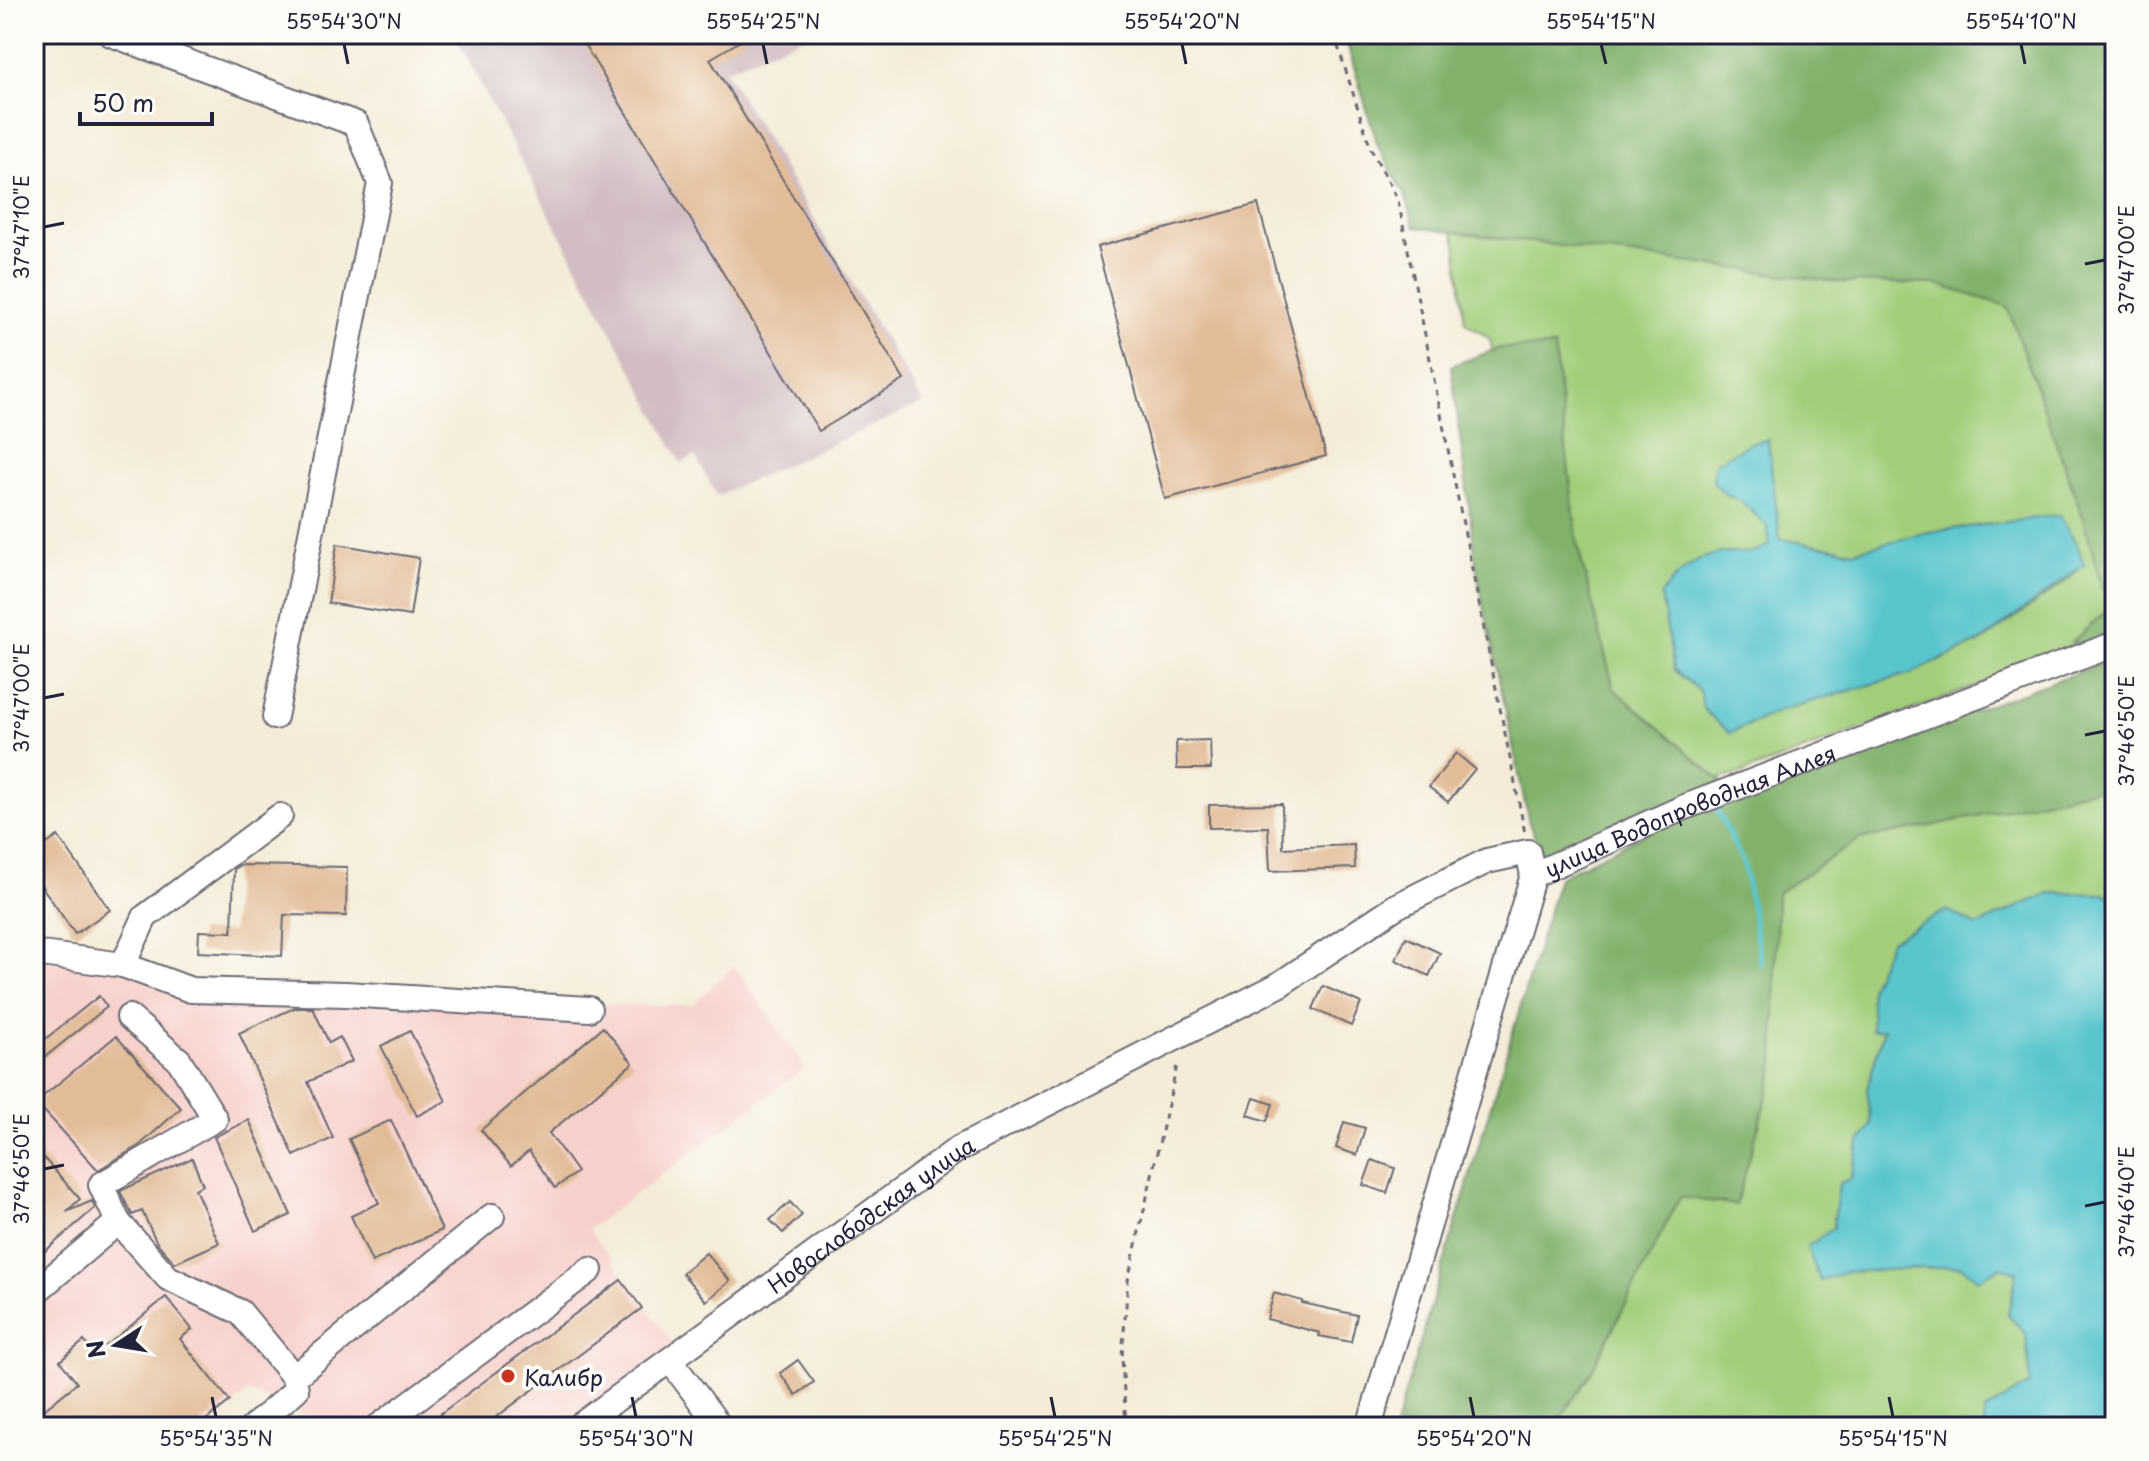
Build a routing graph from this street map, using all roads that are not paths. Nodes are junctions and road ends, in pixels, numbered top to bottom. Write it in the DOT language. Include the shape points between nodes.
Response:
graph roads {
  1 [pos="111,34"];
  2 [pos="2115,644"];
  3 [pos="275,717"];
  4 [pos="280,816"];
  5 [pos="1530,864"];
  6 [pos="34,953"];
  7 [pos="123,965"];
  8 [pos="589,1009"];
  9 [pos="129,1017"];
  10 [pos="492,1216"];
  11 [pos="118,1222"];
  12 [pos="590,1270"];
  13 [pos="34,1282"];
  14 [pos="670,1360"];
  15 [pos="294,1377"];
  16 [pos="268,1423"];
  17 [pos="378,1427"];
  18 [pos="578,1427"];
  19 [pos="720,1427"];
  20 [pos="1369,1427"];
  1 -- 3 [label="street" via="356,124 380,183"];
  2 -- 5 [label="street, улица Водопроводная Аллея"];
  4 -- 7 [label="street" via="145,917"];
  5 -- 14 [label="street, Новослободская улица" via="1487,861 1395,907 1277,986 958,1149"];
  5 -- 20 [label="street, улица Водопроводная Аллея"];
  6 -- 7 [label="street"];
  7 -- 8 [label="street" via="191,990"];
  9 -- 11 [label="street" via="179,1060 215,1119 101,1185"];
  10 -- 15 [label="street"];
  11 -- 13 [label="street" via="40,1288"];
  11 -- 15 [label="street" via="168,1278 240,1312"];
  12 -- 17 [label="street"];
  14 -- 18 [label="street, Новослободская улица"];
  14 -- 19 [label="street"];
  15 -- 16 [label="street" via="296,1390"];
}
